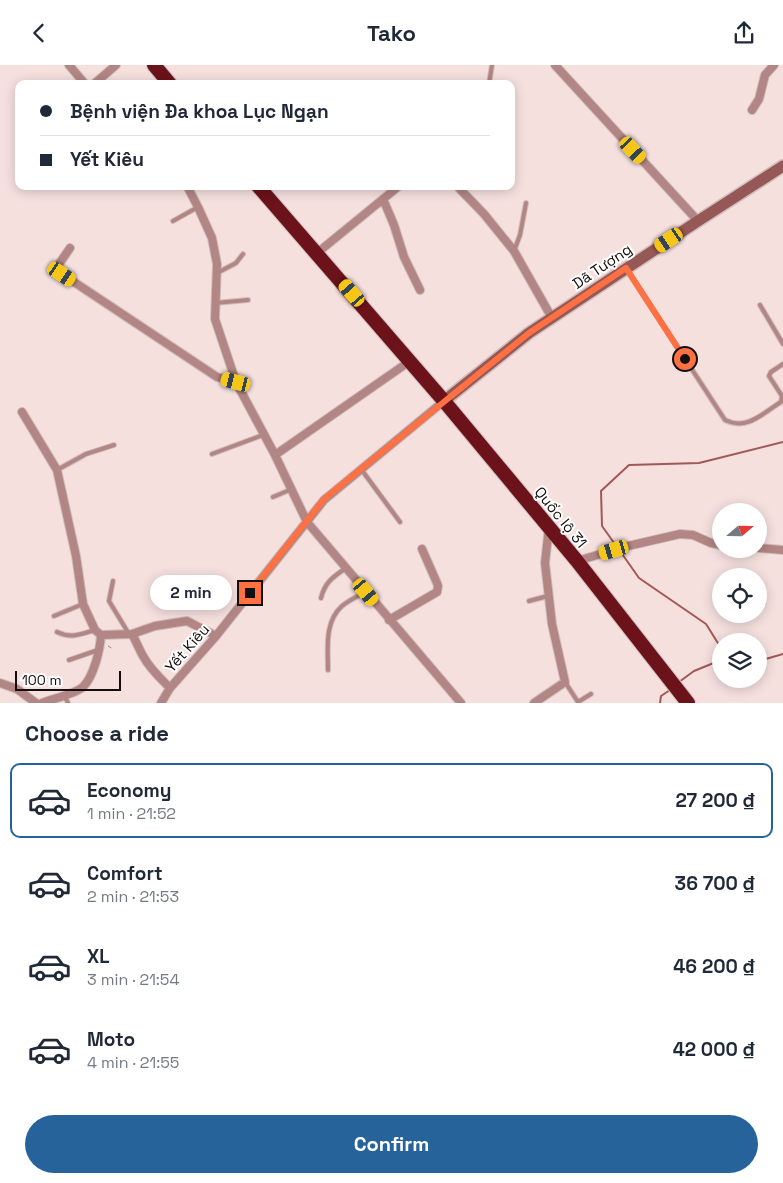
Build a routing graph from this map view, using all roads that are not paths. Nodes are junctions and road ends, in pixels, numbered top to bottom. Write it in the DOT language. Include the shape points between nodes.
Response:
graph roads {
  1 [pos="70,65"];
  2 [pos="116,65"];
  3 [pos="154,65"];
  4 [pos="492,65"];
  5 [pos="555,65"];
  6 [pos="774,65"];
  7 [pos="82,80"];
  8 [pos="99,80"];
  9 [pos="167,80"];
  10 [pos="490,80"];
  11 [pos="752,110"];
  12 [pos="783,166"];
  13 [pos="189,190"];
  14 [pos="262,190"];
  15 [pos="395,190"];
  16 [pos="460,190"];
  17 [pos="383,199"];
  18 [pos="526,203"];
  19 [pos="198,207"];
  20 [pos="173,221"];
  21 [pos="698,221"];
  22 [pos="70,248"];
  23 [pos="514,251"];
  24 [pos="317,253"];
  25 [pos="243,254"];
  26 [pos="626,268"];
  27 [pos="217,273"];
  28 [pos="420,290"];
  29 [pos="248,300"];
  30 [pos="216,303"];
  31 [pos="760,305"];
  32 [pos="552,318"];
  33 [pos="783,344"];
  34 [pos="410,361"];
  35 [pos="783,364"];
  36 [pos="236,382"];
  37 [pos="444,401"];
  38 [pos="22,412"];
  39 [pos="264,435"];
  40 [pos="114,445"];
  41 [pos="212,454"];
  42 [pos="275,455"];
  43 [pos="361,469"];
  44 [pos="57,470"];
  45 [pos="292,489"];
  46 [pos="273,497"];
  47 [pos="307,522"];
  48 [pos="400,522"];
  49 [pos="549,527"];
  50 [pos="712,543"];
  51 [pos="422,549"];
  52 [pos="768,549"];
  53 [pos="783,550"];
  54 [pos="576,561"];
  55 [pos="346,568"];
  56 [pos="113,581"];
  57 [pos="366,592"];
  58 [pos="548,596"];
  59 [pos="321,598"];
  60 [pos="529,601"];
  61 [pos="83,604"];
  62 [pos="54,616"];
  63 [pos="389,620"];
  64 [pos="57,632"];
  65 [pos="98,632"];
  66 [pos="130,634"];
  67 [pos="216,636"];
  68 [pos="98,650"];
  69 [pos="69,660"];
  70 [pos="328,670"];
  71 [pos="566,682"];
  72 [pos="0,683"];
  73 [pos="170,688"];
  74 [pos="591,694"];
  75 [pos="64,695"];
  76 [pos="36,703"];
  77 [pos="42,703"];
  78 [pos="68,703"];
  79 [pos="161,703"];
  80 [pos="461,703"];
  81 [pos="534,703"];
  82 [pos="688,703"];
  1 -- 7 [label="street"];
  2 -- 8 [label="street"];
  3 -- 9 [label="highway"];
  4 -- 10 [label="lane"];
  5 -- 21 [label="street"];
  6 -- 11 [label="street" via="765,75 760,99"];
  12 -- 21 [label="street, Dã Tượng"];
  13 -- 19 [label="street"];
  14 -- 24 [label="highway, Quốc lộ 31"];
  15 -- 17 [label="street"];
  16 -- 23 [label="street"];
  17 -- 24 [label="street"];
  17 -- 28 [label="street"];
  18 -- 23 [label="lane"];
  19 -- 20 [label="lane"];
  19 -- 27 [label="street" via="212,238"];
  21 -- 26 [label="street, Dã Tượng"];
  22 -- 36 [label="street" via="59,264 62,274 217,377"];
  23 -- 32 [label="street"];
  24 -- 34 [label="highway, Quốc lộ 31"];
  25 -- 27 [label="lane" via="236,263"];
  26 -- 32 [label="street, Dã Tượng"];
  26 -- 35 [label="lane" via="725,420 740,425 747,423 781,402 782,396 769,376"];
  27 -- 30 [label="street"];
  29 -- 30 [label="lane"];
  30 -- 36 [label="street" via="215,319"];
  31 -- 33 [label="lane"];
  32 -- 37 [label="street, Dã Tượng"];
  34 -- 37 [label="highway, Quốc lộ 31"];
  34 -- 42 [label="street"];
  36 -- 39 [label="street"];
  37 -- 43 [label="street, Yết Kiêu"];
  37 -- 49 [label="highway, Quốc lộ 31"];
  38 -- 44 [label="street"];
  39 -- 41 [label="lane"];
  39 -- 42 [label="street"];
  40 -- 44 [label="lane"];
  42 -- 45 [label="street"];
  43 -- 47 [label="street, Yết Kiêu" via="324,499"];
  43 -- 48 [label="lane"];
  44 -- 61 [label="street"];
  45 -- 46 [label="lane"];
  45 -- 47 [label="street"];
  47 -- 55 [label="street"];
  47 -- 67 [label="street, Yết Kiêu"];
  49 -- 54 [label="highway, Quốc lộ 31"];
  49 -- 58 [label="street" via="545,563"];
  50 -- 54 [label="street" via="693,535 680,534"];
  51 -- 63 [label="street" via="437,583 437,592"];
  52 -- 53 [label="street"];
  54 -- 82 [label="highway, Quốc lộ 31"];
  55 -- 57 [label="street"];
  55 -- 59 [label="lane" via="328,581"];
  56 -- 66 [label="lane" via="109,601"];
  57 -- 63 [label="street"];
  57 -- 70 [label="lane" via="343,605 333,617 329,632"];
  58 -- 60 [label="lane"];
  58 -- 71 [label="street"];
  61 -- 62 [label="lane"];
  61 -- 65 [label="street"];
  63 -- 80 [label="street"];
  64 -- 65 [label="lane" via="72,637"];
  65 -- 66 [label="street"];
  65 -- 68 [label="street"];
  66 -- 67 [label="street" via="187,621"];
  66 -- 73 [label="street" via="152,670"];
  67 -- 73 [label="street, Yết Kiêu"];
  68 -- 69 [label="lane"];
  68 -- 75 [label="street" via="93,670 83,687"];
  71 -- 74 [label="lane" via="578,702"];
  71 -- 81 [label="street"];
  72 -- 76 [label="street" via="10,685"];
  73 -- 79 [label="street, Yết Kiêu"];
  75 -- 77 [label="street"];
  75 -- 78 [label="lane"];
}
